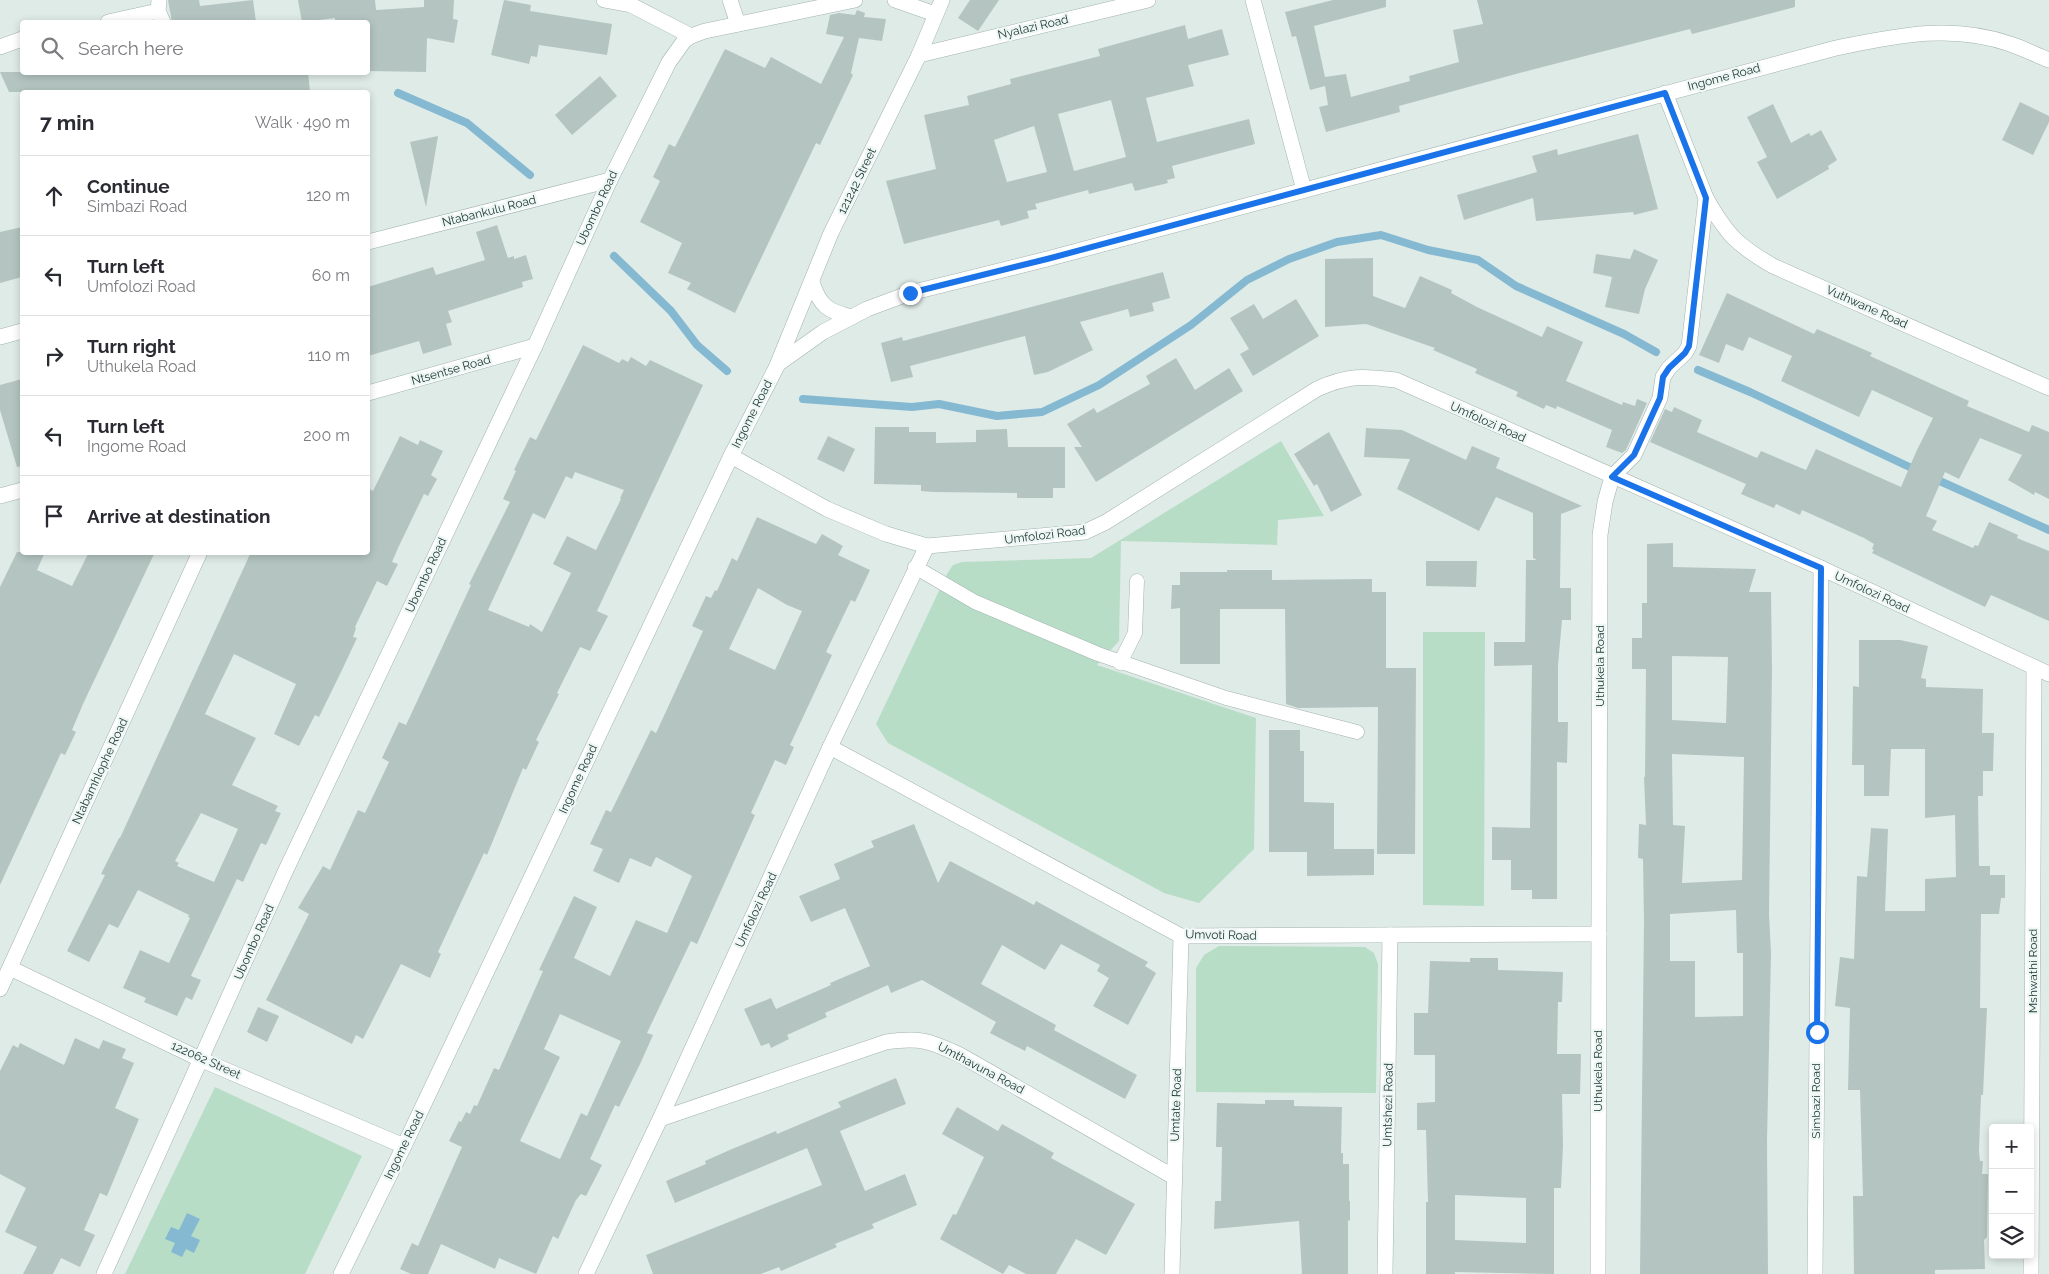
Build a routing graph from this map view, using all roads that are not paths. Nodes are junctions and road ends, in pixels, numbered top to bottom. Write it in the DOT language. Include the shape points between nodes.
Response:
graph roads {
  1 [pos="604,0"];
  2 [pos="730,0"];
  3 [pos="855,0"];
  4 [pos="895,0"];
  5 [pos="1148,0"];
  6 [pos="1253,0"];
  7 [pos="938,7"];
  8 [pos="160,11"];
  9 [pos="117,20"];
  10 [pos="738,24"];
  11 [pos="692,36"];
  12 [pos="20,40"];
  13 [pos="0,47"];
  14 [pos="919,55"];
  15 [pos="2049,60"];
  16 [pos="1665,93"];
  17 [pos="610,180"];
  18 [pos="1304,190"];
  19 [pos="1706,198"];
  20 [pos="370,241"];
  21 [pos="812,282"];
  22 [pos="852,317"];
  23 [pos="20,332"];
  24 [pos="0,337"];
  25 [pos="534,346"];
  26 [pos="778,364"];
  27 [pos="2049,388"];
  28 [pos="370,392"];
  29 [pos="731,456"];
  30 [pos="1612,477"];
  31 [pos="20,491"];
  32 [pos="0,496"];
  33 [pos="926,546"];
  34 [pos="199,555"];
  35 [pos="915,567"];
  36 [pos="1821,568"];
  37 [pos="1137,581"];
  38 [pos="1120,663"];
  39 [pos="2034,667"];
  40 [pos="2049,674"];
  41 [pos="1356,732"];
  42 [pos="830,747"];
  43 [pos="1599,934"];
  44 [pos="1390,935"];
  45 [pos="1181,936"];
  46 [pos="10,968"];
  47 [pos="0,989"];
  48 [pos="202,1060"];
  49 [pos="660,1119"];
  50 [pos="404,1146"];
  51 [pos="1174,1177"];
  52 [pos="104,1274"];
  53 [pos="341,1274"];
  54 [pos="586,1274"];
  55 [pos="1172,1274"];
  56 [pos="1386,1274"];
  57 [pos="1598,1274"];
  58 [pos="1815,1274"];
  59 [pos="2031,1274"];
  1 -- 11 [label="street" via="631,4"];
  2 -- 10 [label="street"];
  3 -- 10 [label="street"];
  4 -- 7 [label="street"];
  5 -- 14 [label="street, Nyalazi Road"];
  6 -- 18 [label="street"];
  7 -- 14 [label="street, 121242 Street"];
  8 -- 9 [label="street"];
  10 -- 11 [label="street"];
  11 -- 17 [label="street, Ubombo Road" via="684,41 669,62"];
  12 -- 13 [label="street"];
  14 -- 21 [label="street, 121242 Street" via="832,233"];
  15 -- 16 [label="street, Ingome Road" via="1979,36 1940,32 1899,35"];
  16 -- 18 [label="street, Ingome Road"];
  16 -- 19 [label="street, Uthukela Road"];
  17 -- 20 [label="street, Ntabankulu Road"];
  17 -- 25 [label="street, Ubombo Road"];
  18 -- 22 [label="street, Ingome Road" via="910,293"];
  19 -- 27 [label="street, Vuthwane Road" via="1734,240 1773,266"];
  19 -- 30 [label="street, Uthukela Road" via="1689,346 1663,377 1660,398 1634,455"];
  21 -- 22 [label="street" via="824,306"];
  21 -- 26 [label="street, 121242 Street"];
  22 -- 26 [label="street, Ingome Road" via="823,332"];
  23 -- 24 [label="street"];
  25 -- 28 [label="street, Ntsentse Road"];
  25 -- 48 [label="street, Ubombo Road" via="289,863"];
  26 -- 29 [label="street, Ingome Road"];
  29 -- 33 [label="street, Umfolozi Road" via="827,509 886,534"];
  29 -- 50 [label="street, Ingome Road"];
  30 -- 33 [label="street, Umfolozi Road" via="1396,380 1367,376 1338,380 1317,390 1085,532"];
  30 -- 36 [label="street, Umfolozi Road"];
  30 -- 43 [label="street, Uthukela Road" via="1600,535"];
  31 -- 32 [label="street"];
  33 -- 35 [label="street, Umfolozi Road"];
  34 -- 46 [label="street, Ntabamhlophe Road"];
  35 -- 38 [label="lane" via="975,602"];
  35 -- 42 [label="street, Umfolozi Road"];
  36 -- 39 [label="street, Umfolozi Road"];
  36 -- 58 [label="street, Simbazi Road"];
  37 -- 38 [label="lane" via="1135,633"];
  38 -- 41 [label="lane" via="1226,698"];
  39 -- 40 [label="street, Umfolozi Road"];
  39 -- 59 [label="street, Mshwathi Road"];
  42 -- 45 [label="street, Umvoti Road"];
  42 -- 49 [label="street, Umfolozi Road"];
  43 -- 44 [label="street, Umvoti Road"];
  43 -- 57 [label="street, Uthukela Road"];
  44 -- 45 [label="street, Umvoti Road"];
  44 -- 56 [label="street, Umtshezi Road"];
  45 -- 51 [label="street, Umtate Road"];
  46 -- 47 [label="street, Ntabamhlophe Road"];
  46 -- 48 [label="street, 122062 Street"];
  48 -- 50 [label="street, 122062 Street"];
  48 -- 52 [label="street, Ubombo Road"];
  49 -- 51 [label="street, Umthavuna Road" via="876,1046 909,1038 934,1043 960,1055"];
  49 -- 54 [label="street, Umfolozi Road"];
  50 -- 53 [label="street, Ingome Road"];
  51 -- 55 [label="street, Umtate Road"];
}
